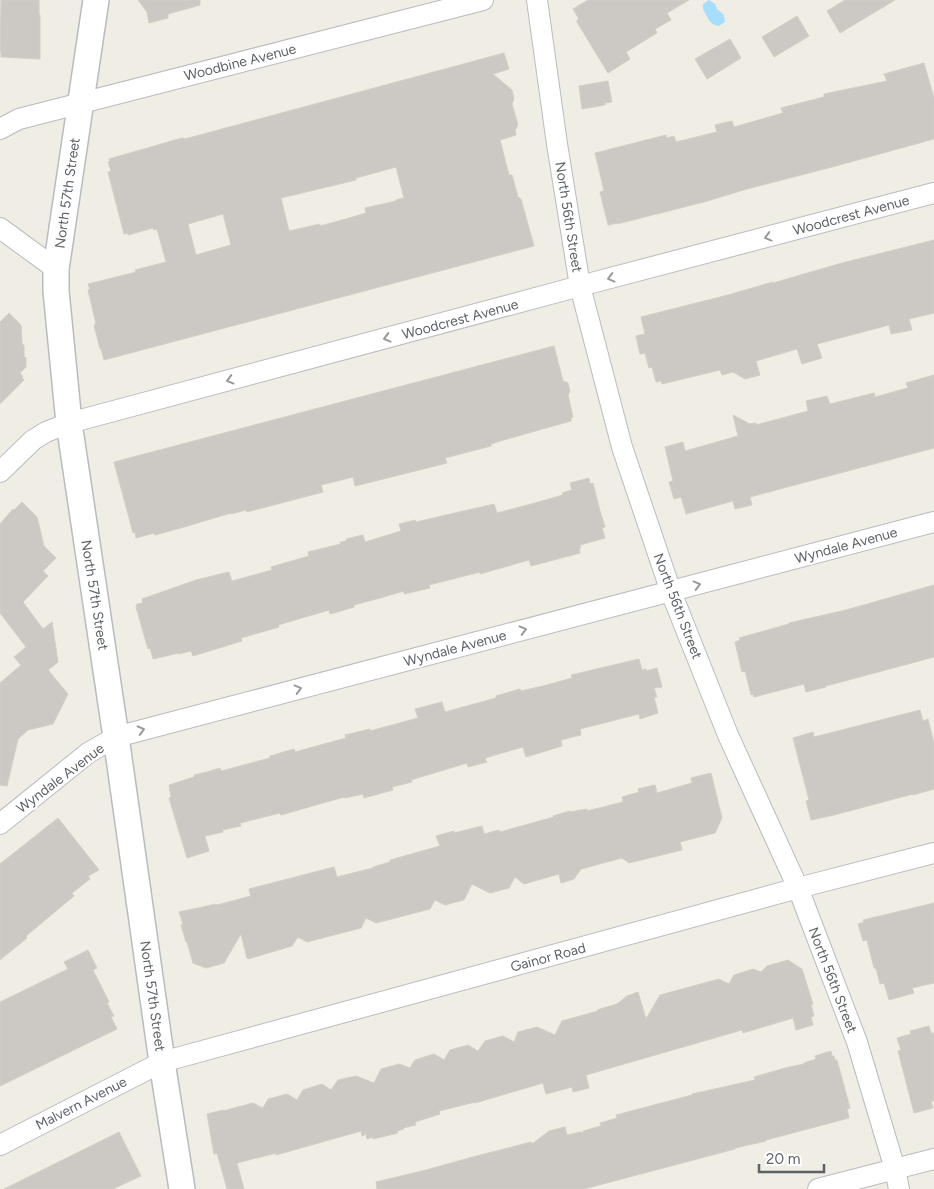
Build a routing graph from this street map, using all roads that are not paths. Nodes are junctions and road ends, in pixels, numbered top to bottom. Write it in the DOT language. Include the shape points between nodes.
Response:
graph roads {
  1 [pos="96,0"];
  2 [pos="483,0"];
  3 [pos="537,0"];
  4 [pos="80,103"];
  5 [pos="0,129"];
  6 [pos="934,193"];
  7 [pos="0,228"];
  8 [pos="56,269"];
  9 [pos="580,286"];
  10 [pos="69,423"];
  11 [pos="0,472"];
  12 [pos="934,522"];
  13 [pos="671,592"];
  14 [pos="116,736"];
  15 [pos="0,824"];
  16 [pos="934,853"];
  17 [pos="798,888"];
  18 [pos="162,1062"];
  19 [pos="0,1145"];
  20 [pos="934,1159"];
  21 [pos="896,1169"];
  22 [pos="182,1189"];
  23 [pos="818,1189"];
  24 [pos="899,1189"];
  1 -- 4 [label="street, North 57th Street"];
  2 -- 4 [label="street, Woodbine Avenue"];
  3 -- 9 [label="street, North 56th Street"];
  4 -- 5 [label="street, Woodbine Avenue" via="19,119"];
  4 -- 8 [label="street, North 57th Street"];
  6 -- 9 [label="street, Woodcrest Avenue, one-way"];
  7 -- 8 [label="street, North 57th Street"];
  8 -- 10 [label="street, North 57th Street"];
  9 -- 10 [label="street, Woodcrest Avenue, one-way"];
  9 -- 13 [label="street, North 56th Street" via="622,447"];
  10 -- 11 [label="street, Woodcrest Avenue" via="33,440"];
  10 -- 14 [label="street, North 57th Street"];
  13 -- 12 [label="street, Wyndale Avenue, one-way"];
  14 -- 13 [label="street, Wyndale Avenue, one-way"];
  13 -- 17 [label="street, North 56th Street" via="728,736"];
  14 -- 15 [label="street, Wyndale Avenue" via="88,753"];
  14 -- 18 [label="street, North 57th Street"];
  16 -- 17 [label="street, Gainor Road"];
  17 -- 18 [label="street, Gainor Road"];
  17 -- 21 [label="street, North 56th Street" via="857,1042"];
  18 -- 19 [label="street, Malvern Avenue"];
  18 -- 22 [label="street, North 57th Street"];
  20 -- 21 [label="street"];
  21 -- 23 [label="street"];
  21 -- 24 [label="street, North 56th Street"];
}
